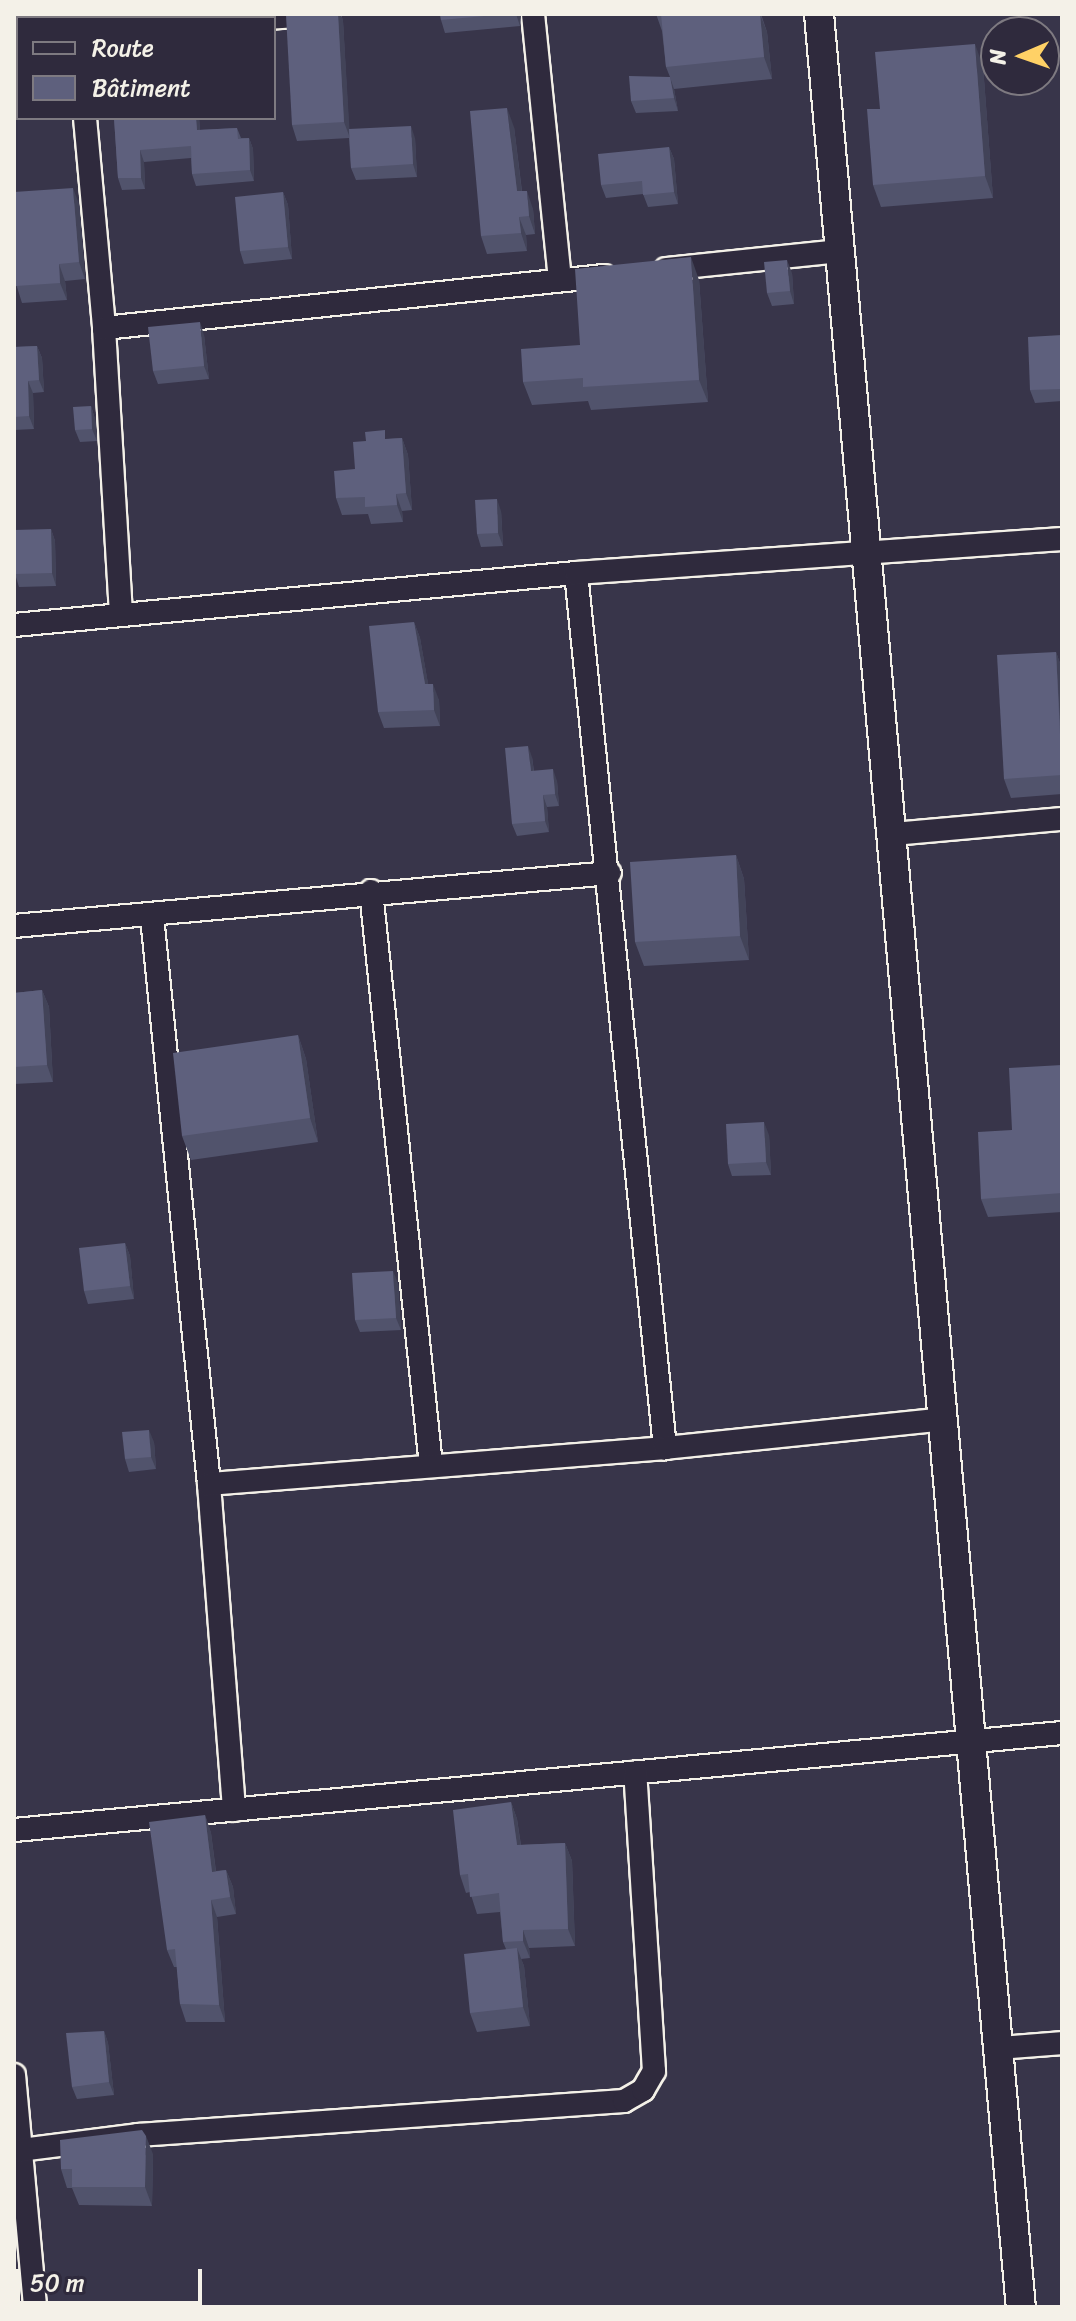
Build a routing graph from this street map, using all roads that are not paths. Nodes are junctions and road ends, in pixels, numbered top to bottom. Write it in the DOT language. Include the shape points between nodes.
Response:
graph roads {
  1 [pos="329,14"];
  2 [pos="533,14"];
  3 [pos="819,14"];
  4 [pos="276,17"];
  5 [pos="85,120"];
  6 [pos="841,251"];
  7 [pos="560,280"];
  8 [pos="104,328"];
  9 [pos="1062,539"];
  10 [pos="869,556"];
  11 [pos="576,573"];
  12 [pos="121,613"];
  13 [pos="14,625"];
  14 [pos="1062,819"];
  15 [pos="893,834"];
  16 [pos="610,873"];
  17 [pos="371,891"];
  18 [pos="152,917"];
  19 [pos="14,926"];
  20 [pos="944,1419"];
  21 [pos="665,1448"];
  22 [pos="431,1466"];
  23 [pos="209,1484"];
  24 [pos="1062,1733"];
  25 [pos="972,1742"];
  26 [pos="635,1773"];
  27 [pos="234,1810"];
  28 [pos="14,1830"];
  29 [pos="1062,2043"];
  30 [pos="999,2048"];
  31 [pos="14,2075"];
  32 [pos="21,2150"];
  33 [pos="35,2307"];
  34 [pos="1021,2307"];
  1 -- 4 [label="street"];
  2 -- 7 [label="street"];
  3 -- 6 [label="street"];
  5 -- 8 [label="street"];
  6 -- 7 [label="street"];
  6 -- 10 [label="street"];
  7 -- 8 [label="street"];
  8 -- 12 [label="street"];
  9 -- 10 [label="street"];
  10 -- 11 [label="street"];
  10 -- 15 [label="street"];
  11 -- 12 [label="street"];
  11 -- 16 [label="street"];
  12 -- 13 [label="street"];
  14 -- 15 [label="street"];
  15 -- 20 [label="street"];
  16 -- 17 [label="street"];
  16 -- 21 [label="street"];
  17 -- 18 [label="street"];
  17 -- 22 [label="street"];
  18 -- 19 [label="street"];
  18 -- 23 [label="street"];
  20 -- 21 [label="street"];
  20 -- 25 [label="street"];
  21 -- 22 [label="street"];
  22 -- 23 [label="street"];
  23 -- 27 [label="street"];
  24 -- 25 [label="street"];
  25 -- 26 [label="street"];
  25 -- 30 [label="street"];
  26 -- 27 [label="street"];
  26 -- 32 [label="street" via="654,2071 643,2090 624,2101 138,2135"];
  27 -- 28 [label="street"];
  29 -- 30 [label="street"];
  30 -- 34 [label="street"];
  31 -- 32 [label="street"];
  32 -- 33 [label="street"];
}
